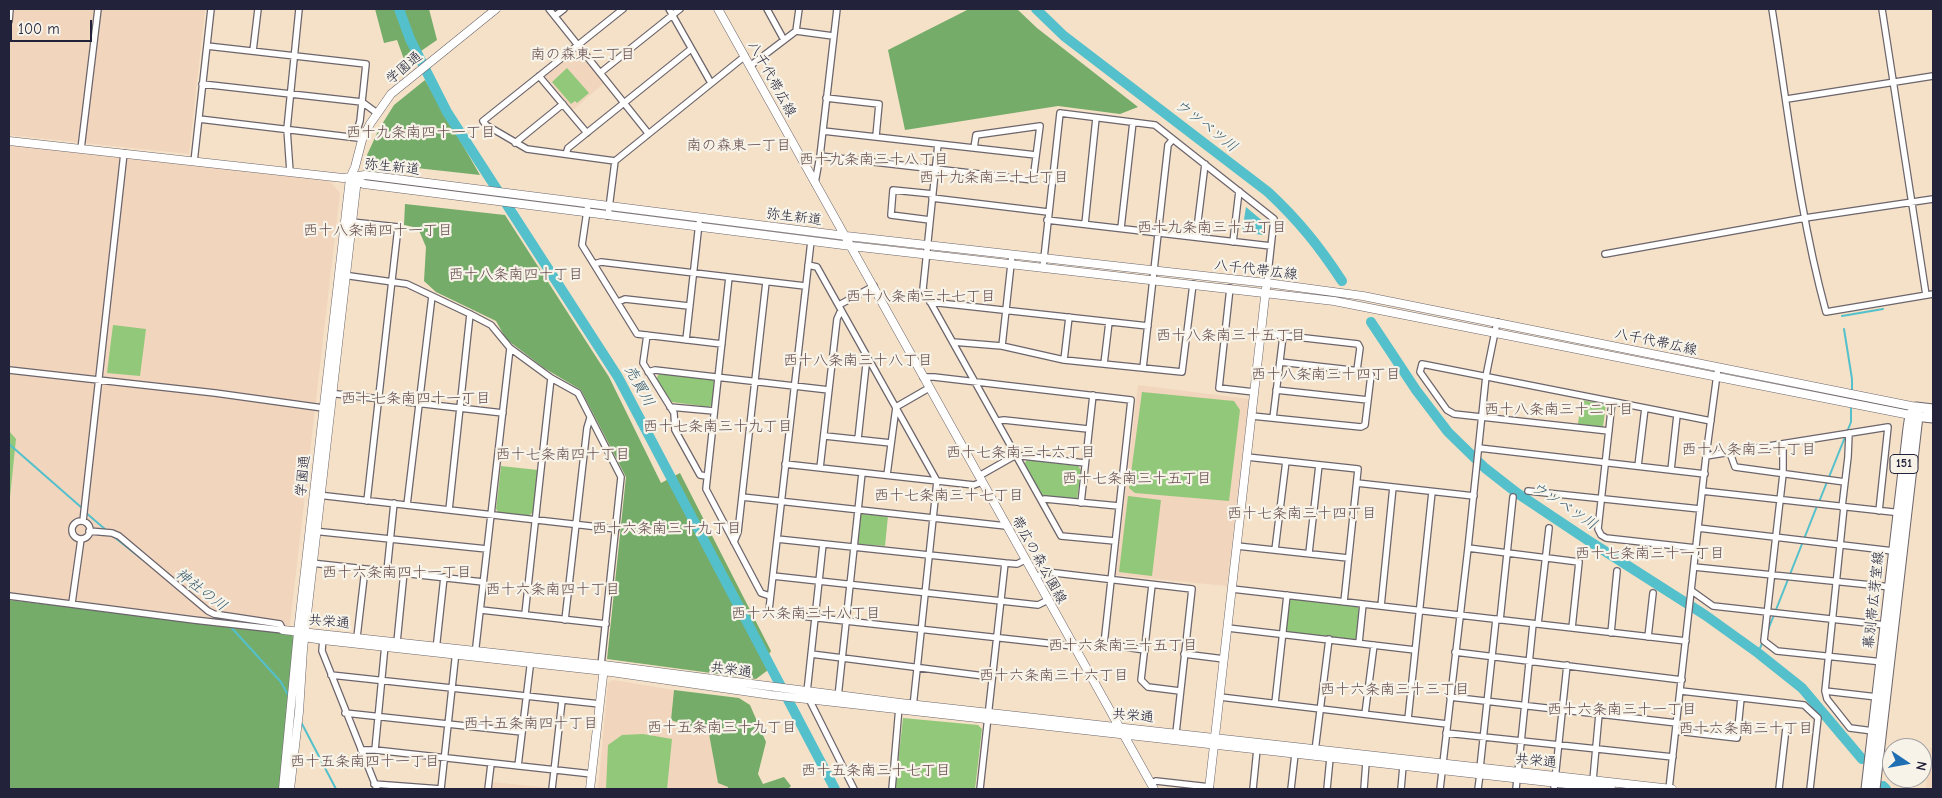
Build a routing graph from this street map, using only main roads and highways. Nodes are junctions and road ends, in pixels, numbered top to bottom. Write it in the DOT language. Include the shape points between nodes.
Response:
graph roads {
  1 [pos="1933,409"];
  2 [pos="1914,416"];
  3 [pos="1933,418"];
  4 [pos="1902,514"];
  5 [pos="1894,588"];
  6 [pos="1885,662"];
  7 [pos="1866,789"];
  8 [pos="1875,789"];
  1 -- 2 [label="main road, 幕別帯広芽室線 / 151" via="1916,406"];
  2 -- 3 [label="main road"];
  2 -- 4 [label="main road, 幕別帯広芽室線 / 151"];
  4 -- 5 [label="main road, 幕別帯広芽室線 / 151"];
  4 -- 5 [label="main road, 幕別帯広芽室線 / 151" via="1893,551"];
  5 -- 6 [label="main road, 幕別帯広芽室線 / 151"];
  5 -- 6 [label="main road, 幕別帯広芽室線 / 151" via="1885,625"];
  6 -- 7 [label="main road, 幕別帯広芽室線 / 151" via="1877,697"];
  6 -- 8 [label="main road, 幕別帯広芽室線 / 151"];
}
